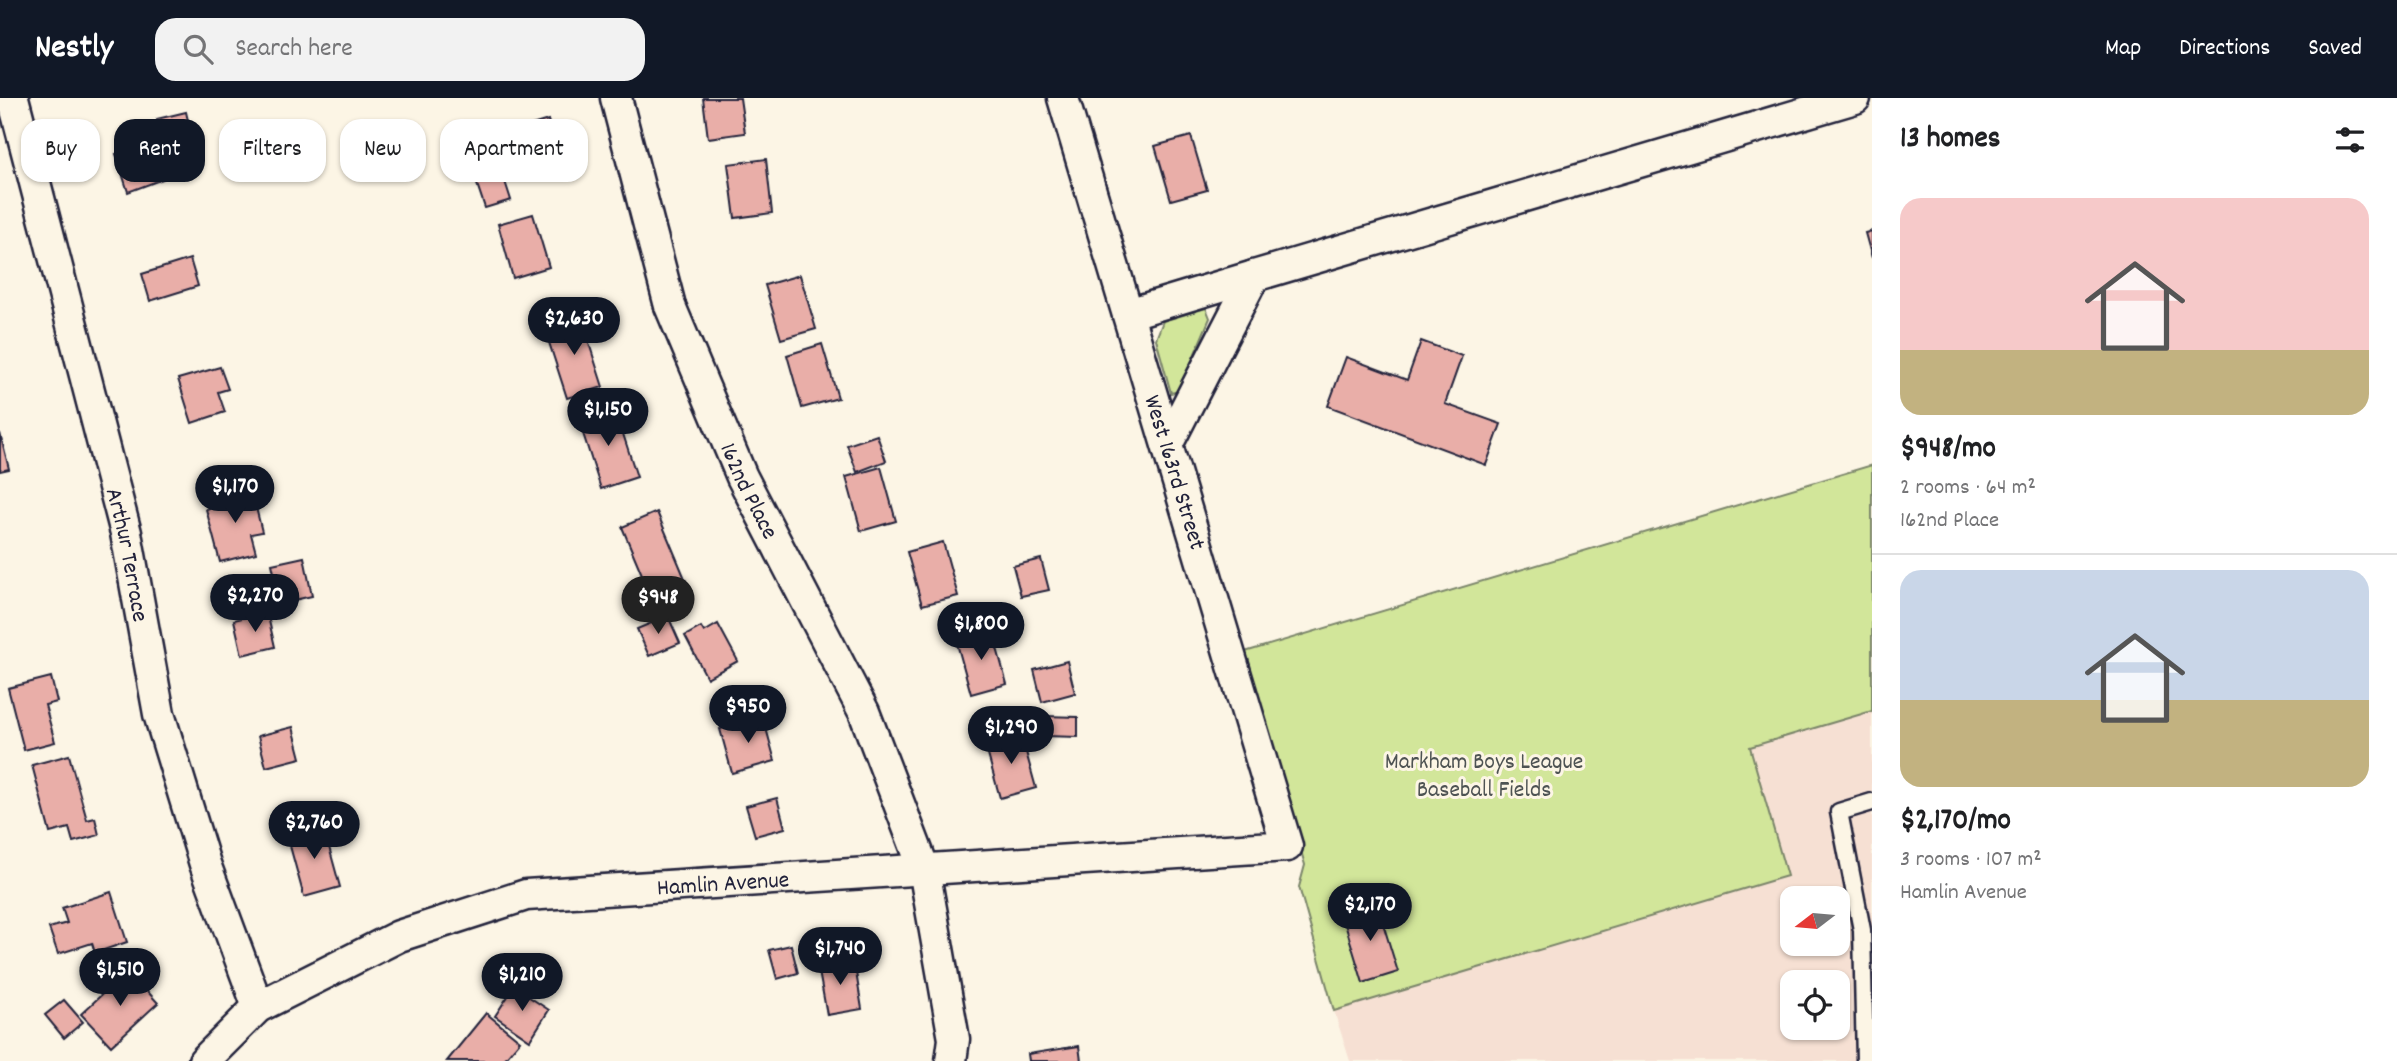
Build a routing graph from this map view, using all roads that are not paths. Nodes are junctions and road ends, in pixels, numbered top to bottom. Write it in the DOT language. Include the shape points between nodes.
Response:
graph roads {
  1 [pos="13,98"];
  2 [pos="616,98"];
  3 [pos="1063,98"];
  4 [pos="1855,98"];
  5 [pos="1254,276"];
  6 [pos="1128,314"];
  7 [pos="1168,443"];
  8 [pos="1872,802"];
  9 [pos="1287,846"];
  10 [pos="924,869"];
  11 [pos="258,1007"];
  12 [pos="204,1061"];
  13 [pos="951,1061"];
  14 [pos="1865,1061"];
  1 -- 11 [label="street, Arthur Terrace" via="126,533 159,715 205,864"];
  2 -- 10 [label="street, 162nd Place" via="670,306 742,477 864,712"];
  3 -- 6 [label="street, West 163rd Street"];
  4 -- 5 [label="street"];
  5 -- 6 [label="street"];
  5 -- 7 [label="street"];
  6 -- 7 [label="street, West 163rd Street"];
  7 -- 9 [label="street, West 163rd Street"];
  8 -- 14 [label="lane" via="1839,812 1862,930"];
  9 -- 10 [label="street, Hamlin Avenue"];
  10 -- 11 [label="street, Hamlin Avenue" via="526,895 398,936"];
  10 -- 13 [label="street, 162nd Place" via="954,1039"];
  11 -- 12 [label="street, Hamlin Avenue"];
}
